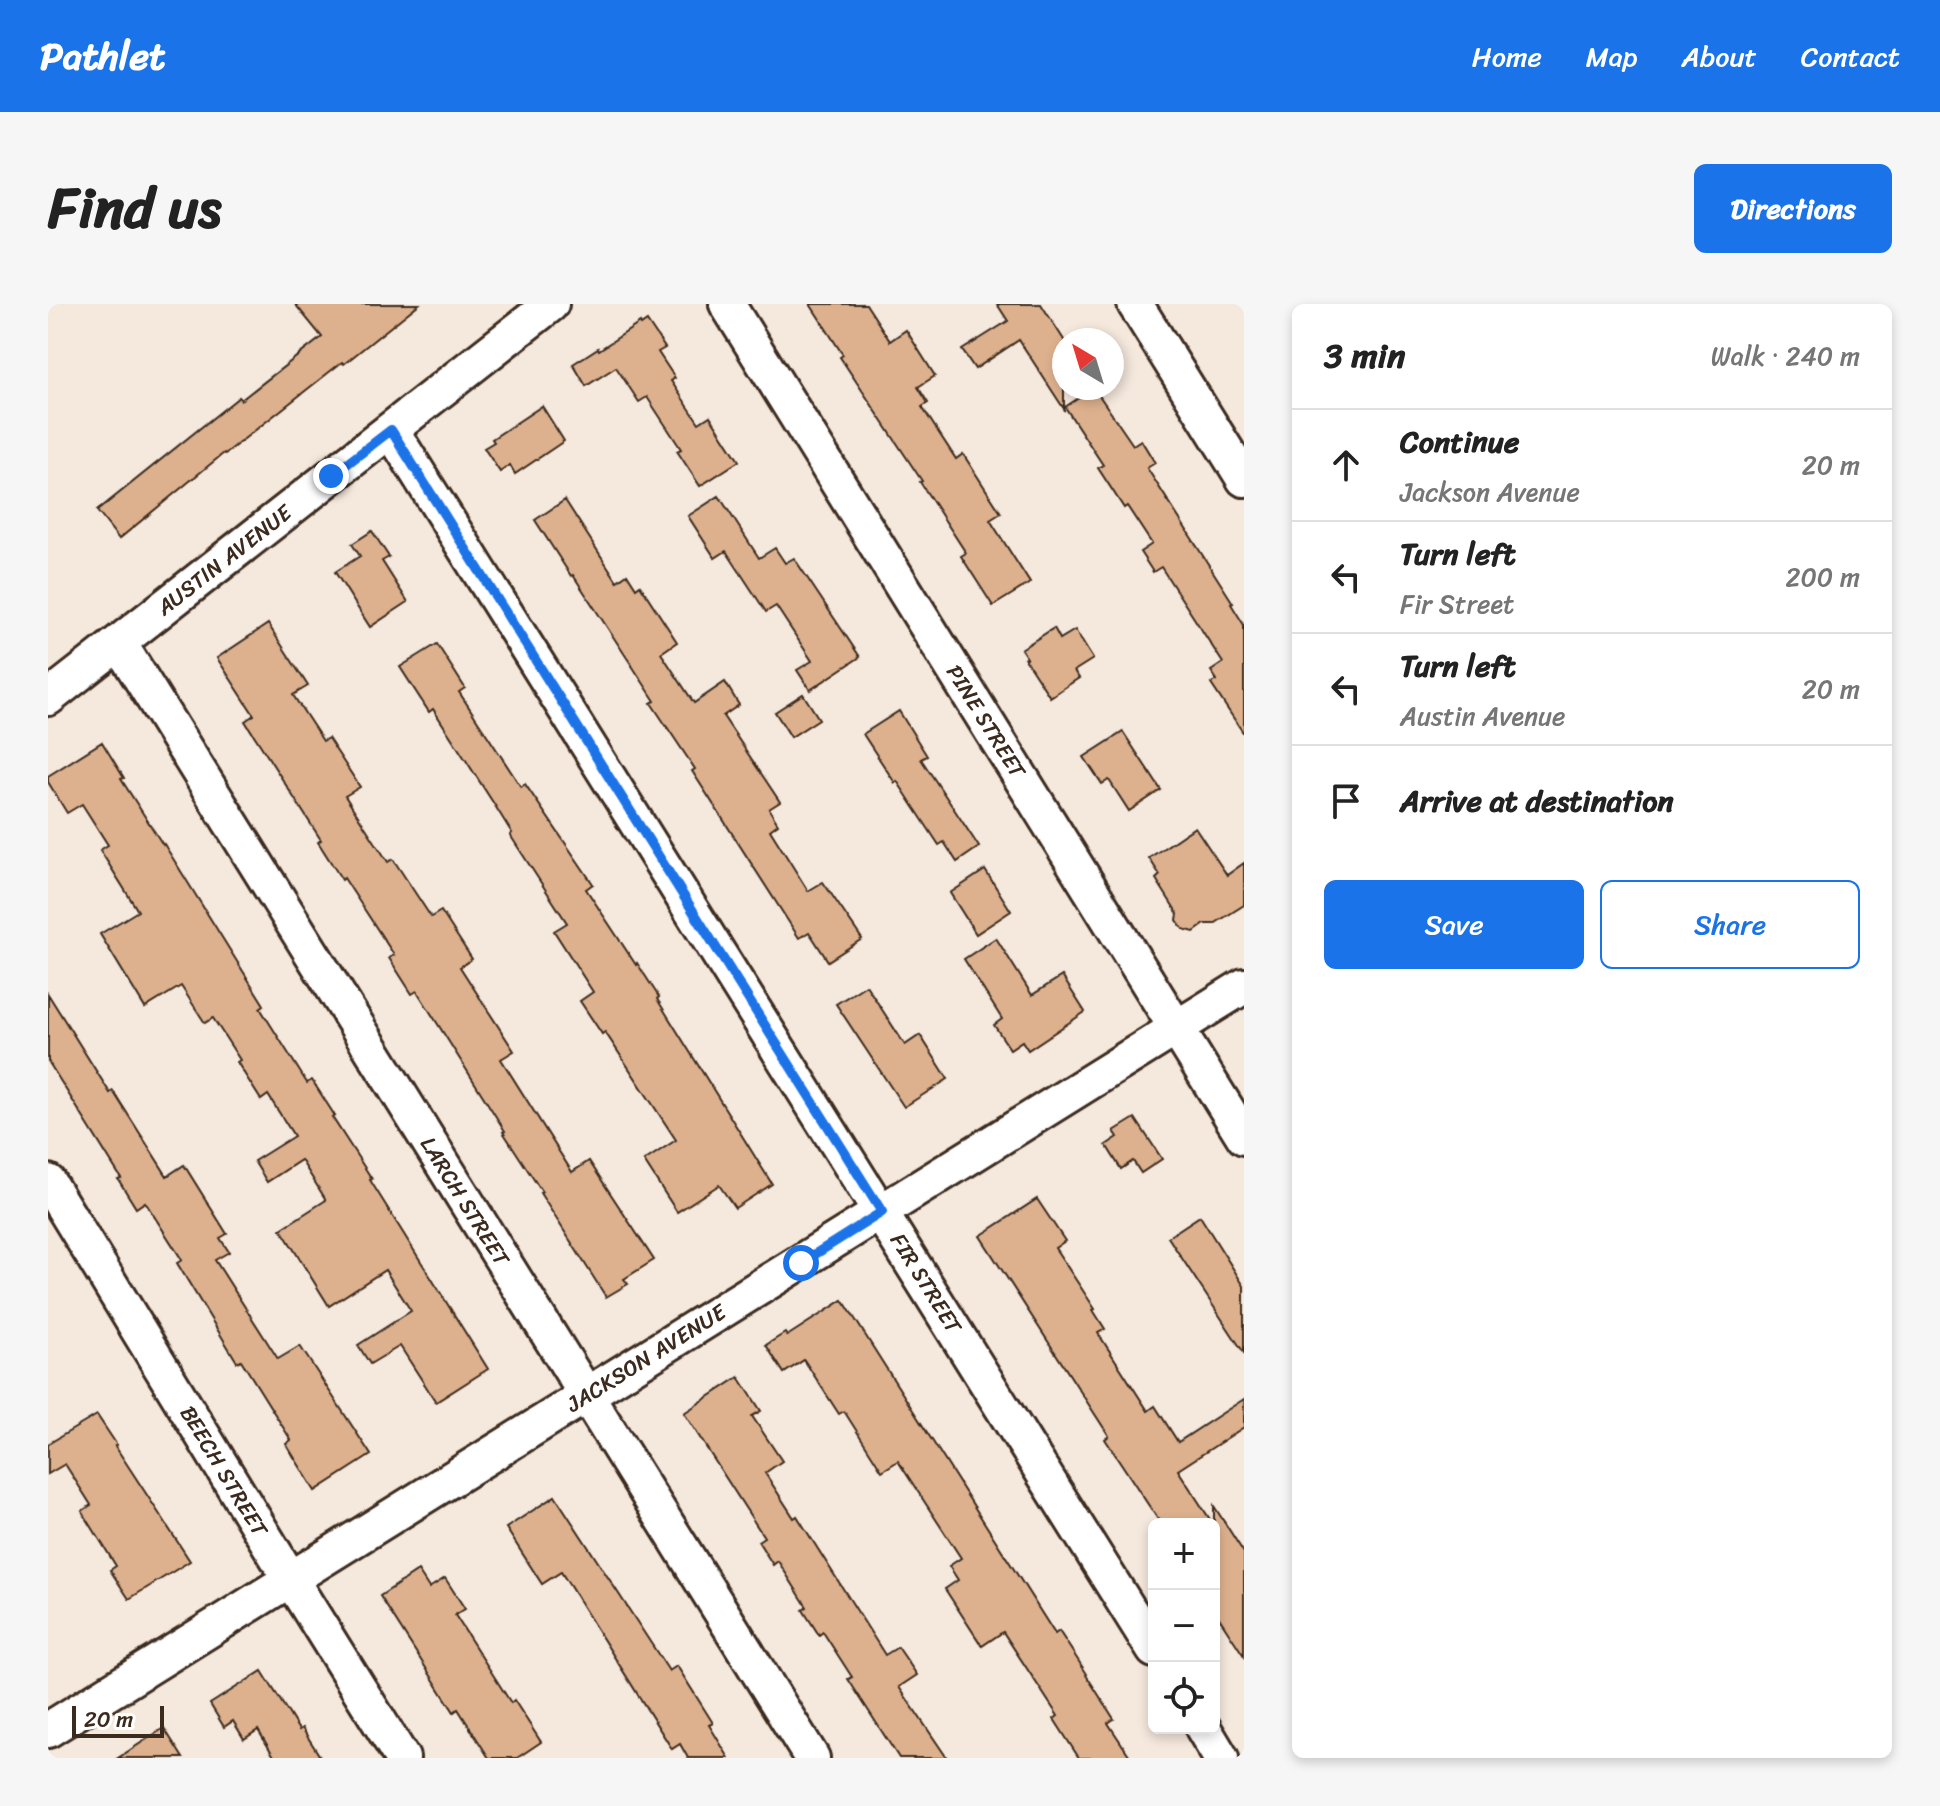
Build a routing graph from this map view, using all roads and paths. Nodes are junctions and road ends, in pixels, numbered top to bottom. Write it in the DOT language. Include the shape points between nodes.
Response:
graph roads {
  1 [pos="551,304"];
  2 [pos="727,304"];
  3 [pos="1135,304"];
  4 [pos="391,430"];
  5 [pos="1244,479"];
  6 [pos="119,643"];
  7 [pos="48,698"];
  8 [pos="1244,986"];
  9 [pos="1176,1028"];
  10 [pos="1244,1137"];
  11 [pos="48,1182"];
  12 [pos="882,1212"];
  13 [pos="586,1395"];
  14 [pos="291,1580"];
  15 [pos="1148,1640"];
  16 [pos="48,1730"];
  17 [pos="1207,1734"];
  18 [pos="402,1758"];
  19 [pos="812,1758"];
  20 [pos="1221,1758"];
  1 -- 4 [label="street, AUSTIN AVENUE"];
  2 -- 9 [label="street, PINE STREET"];
  3 -- 5 [label="street"];
  4 -- 6 [label="street, AUSTIN AVENUE"];
  4 -- 12 [label="street, FIR STREET"];
  6 -- 7 [label="street, AUSTIN AVENUE"];
  6 -- 13 [label="street, LARCH STREET"];
  8 -- 9 [label="street, JACKSON AVENUE"];
  9 -- 10 [label="street, PINE STREET"];
  9 -- 12 [label="street, JACKSON AVENUE"];
  11 -- 14 [label="street, BEECH STREET"];
  12 -- 13 [label="street, JACKSON AVENUE"];
  12 -- 15 [label="street, FIR STREET"];
  13 -- 14 [label="street, JACKSON AVENUE"];
  13 -- 19 [label="street, LARCH STREET"];
  14 -- 16 [label="street, JACKSON AVENUE"];
  14 -- 18 [label="street, BEECH STREET"];
  17 -- 20 [label="street"];
}
